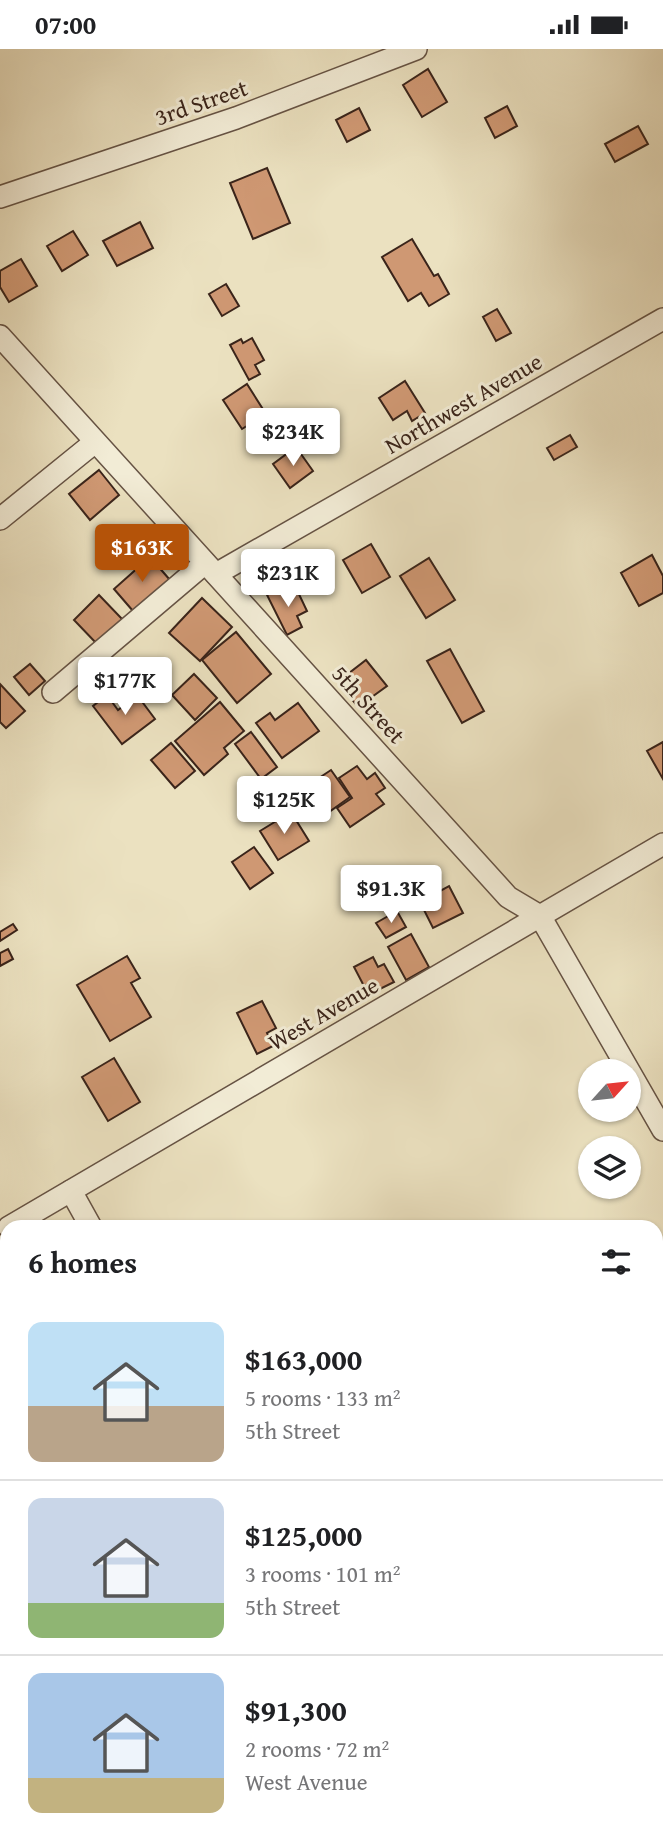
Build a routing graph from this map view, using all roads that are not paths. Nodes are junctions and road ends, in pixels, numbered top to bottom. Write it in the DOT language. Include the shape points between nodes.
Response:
graph roads {
  1 [pos="416,49"];
  2 [pos="0,197"];
  3 [pos="663,319"];
  4 [pos="0,336"];
  5 [pos="95,442"];
  6 [pos="0,519"];
  7 [pos="211,568"];
  8 [pos="53,692"];
  9 [pos="663,844"];
  10 [pos="540,916"];
  11 [pos="663,1130"];
  12 [pos="71,1191"];
  13 [pos="20,1220"];
  14 [pos="87,1220"];
  1 -- 2 [label="street, 3rd Street" via="236,118"];
  3 -- 7 [label="street, Northwest Avenue"];
  4 -- 5 [label="street, 5th Street"];
  5 -- 6 [label="street"];
  5 -- 7 [label="street, 5th Street"];
  7 -- 8 [label="street, Northwest Avenue"];
  7 -- 10 [label="street, 5th Street" via="508,897"];
  9 -- 10 [label="street, West Avenue"];
  10 -- 11 [label="street, 5th Street"];
  10 -- 12 [label="street, West Avenue"];
  12 -- 13 [label="street, West Avenue"];
  12 -- 14 [label="street"];
}
